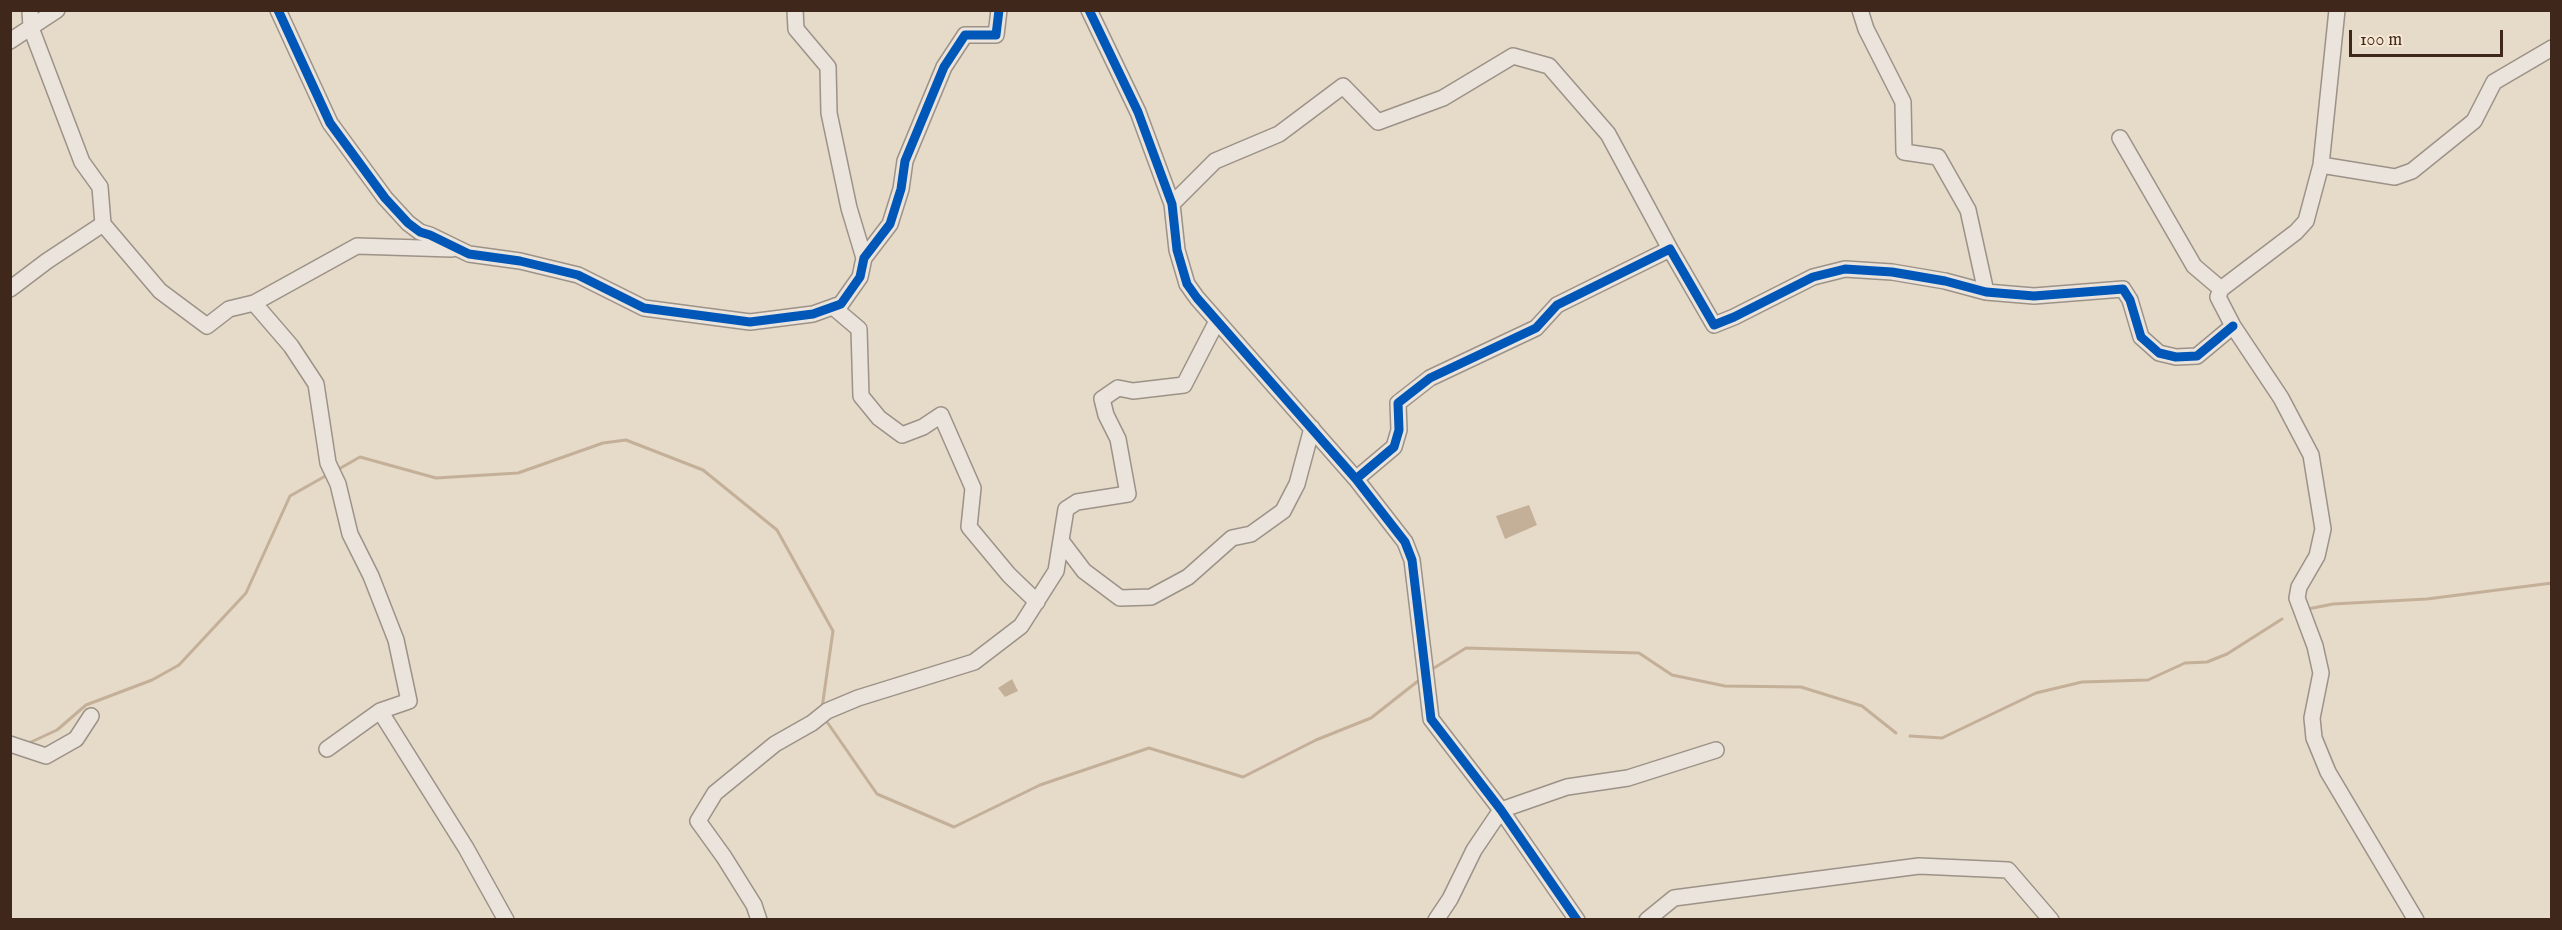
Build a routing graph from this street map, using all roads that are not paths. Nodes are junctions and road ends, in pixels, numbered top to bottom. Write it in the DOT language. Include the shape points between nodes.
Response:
graph roads {
  1 [pos="30,10"];
  2 [pos="57,10"];
  3 [pos="278,10"];
  4 [pos="795,10"];
  5 [pos="999,10"];
  6 [pos="1089,10"];
  7 [pos="1860,10"];
  8 [pos="2337,10"];
  9 [pos="31,28"];
  10 [pos="10,41"];
  11 [pos="2552,48"];
  12 [pos="2120,138"];
  13 [pos="2321,165"];
  14 [pos="1172,204"];
  15 [pos="103,224"];
  16 [pos="459,249"];
  17 [pos="1670,249"];
  18 [pos="864,258"];
  19 [pos="10,289"];
  20 [pos="2221,289"];
  21 [pos="1986,292"];
  22 [pos="254,303"];
  23 [pos="833,307"];
  24 [pos="1217,321"];
  25 [pos="2232,326"];
  26 [pos="1312,428"];
  27 [pos="1356,479"];
  28 [pos="1062,542"];
  29 [pos="1038,602"];
  30 [pos="380,711"];
  31 [pos="91,716"];
  32 [pos="10,744"];
  33 [pos="327,749"];
  34 [pos="1716,750"];
  35 [pos="1501,810"];
  36 [pos="506,920"];
  37 [pos="759,920"];
  38 [pos="1436,920"];
  39 [pos="1576,920"];
  40 [pos="1647,920"];
  41 [pos="2051,920"];
  42 [pos="2416,920"];
  1 -- 9 [label="street"];
  2 -- 9 [label="street"];
  3 -- 16 [label="street" via="330,123 385,198 420,232"];
  4 -- 18 [label="street" via="796,29 828,67 830,113 849,208"];
  5 -- 18 [label="street" via="996,35 965,35 944,67 904,160 902,189 890,224"];
  6 -- 14 [label="street" via="1138,112"];
  7 -- 21 [label="street" via="1903,102 1904,152 1938,157 1968,210"];
  8 -- 13 [label="street"];
  9 -- 10 [label="street"];
  9 -- 15 [label="street" via="82,162 100,187"];
  11 -- 13 [label="street" via="2494,82 2474,121 2412,171 2395,177"];
  12 -- 20 [label="street" via="2194,266"];
  13 -- 20 [label="street" via="2306,221"];
  14 -- 17 [label="street" via="1215,160 1279,134 1343,86 1378,122 1443,98 1513,56 1549,66 1608,134"];
  14 -- 24 [label="street" via="1177,250 1188,284"];
  15 -- 19 [label="street"];
  15 -- 22 [label="street" via="160,291 207,326 229,309"];
  16 -- 22 [label="street" via="357,246"];
  16 -- 23 [label="street" via="578,276 644,308 750,322 813,314"];
  17 -- 21 [label="street" via="1714,325 1814,278 1845,269 1892,272"];
  17 -- 27 [label="street" via="1557,305 1536,328 1430,378 1398,403 1399,430 1394,447"];
  18 -- 23 [label="street" via="860,277 841,304"];
  20 -- 25 [label="street" via="2218,297"];
  21 -- 25 [label="street" via="2034,296 2123,289 2141,337 2159,353 2176,357 2198,356"];
  22 -- 30 [label="street" via="291,346 316,384 328,463 338,484 350,534 396,640 408,701"];
  23 -- 29 [label="street" via="859,329 861,396 879,418 902,435 941,415 974,488 969,527 1009,575"];
  24 -- 26 [label="street"];
  24 -- 28 [label="street" via="1184,385 1133,391 1118,388 1102,399 1118,440 1128,494 1077,502 1066,509"];
  25 -- 42 [label="street" via="2281,398 2311,456 2323,529 2317,556 2297,598 2321,673 2312,718 2314,738 2328,772"];
  26 -- 27 [label="street"];
  26 -- 28 [label="street" via="1297,484 1283,511 1251,534 1232,538 1188,577 1151,597 1120,598 1084,571"];
  27 -- 35 [label="street" via="1406,542 1412,560 1431,719"];
  28 -- 29 [label="street" via="1056,571"];
  29 -- 37 [label="street" via="1021,626 974,662 858,698 822,715 775,744 715,793 698,821 730,866"];
  30 -- 33 [label="street"];
  30 -- 36 [label="street"];
  31 -- 32 [label="street" via="76,739 46,756"];
  34 -- 35 [label="street" via="1628,778 1567,787"];
  35 -- 38 [label="street"];
  35 -- 39 [label="street"];
  40 -- 41 [label="street" via="1674,898 1919,866 2008,870"];
}
